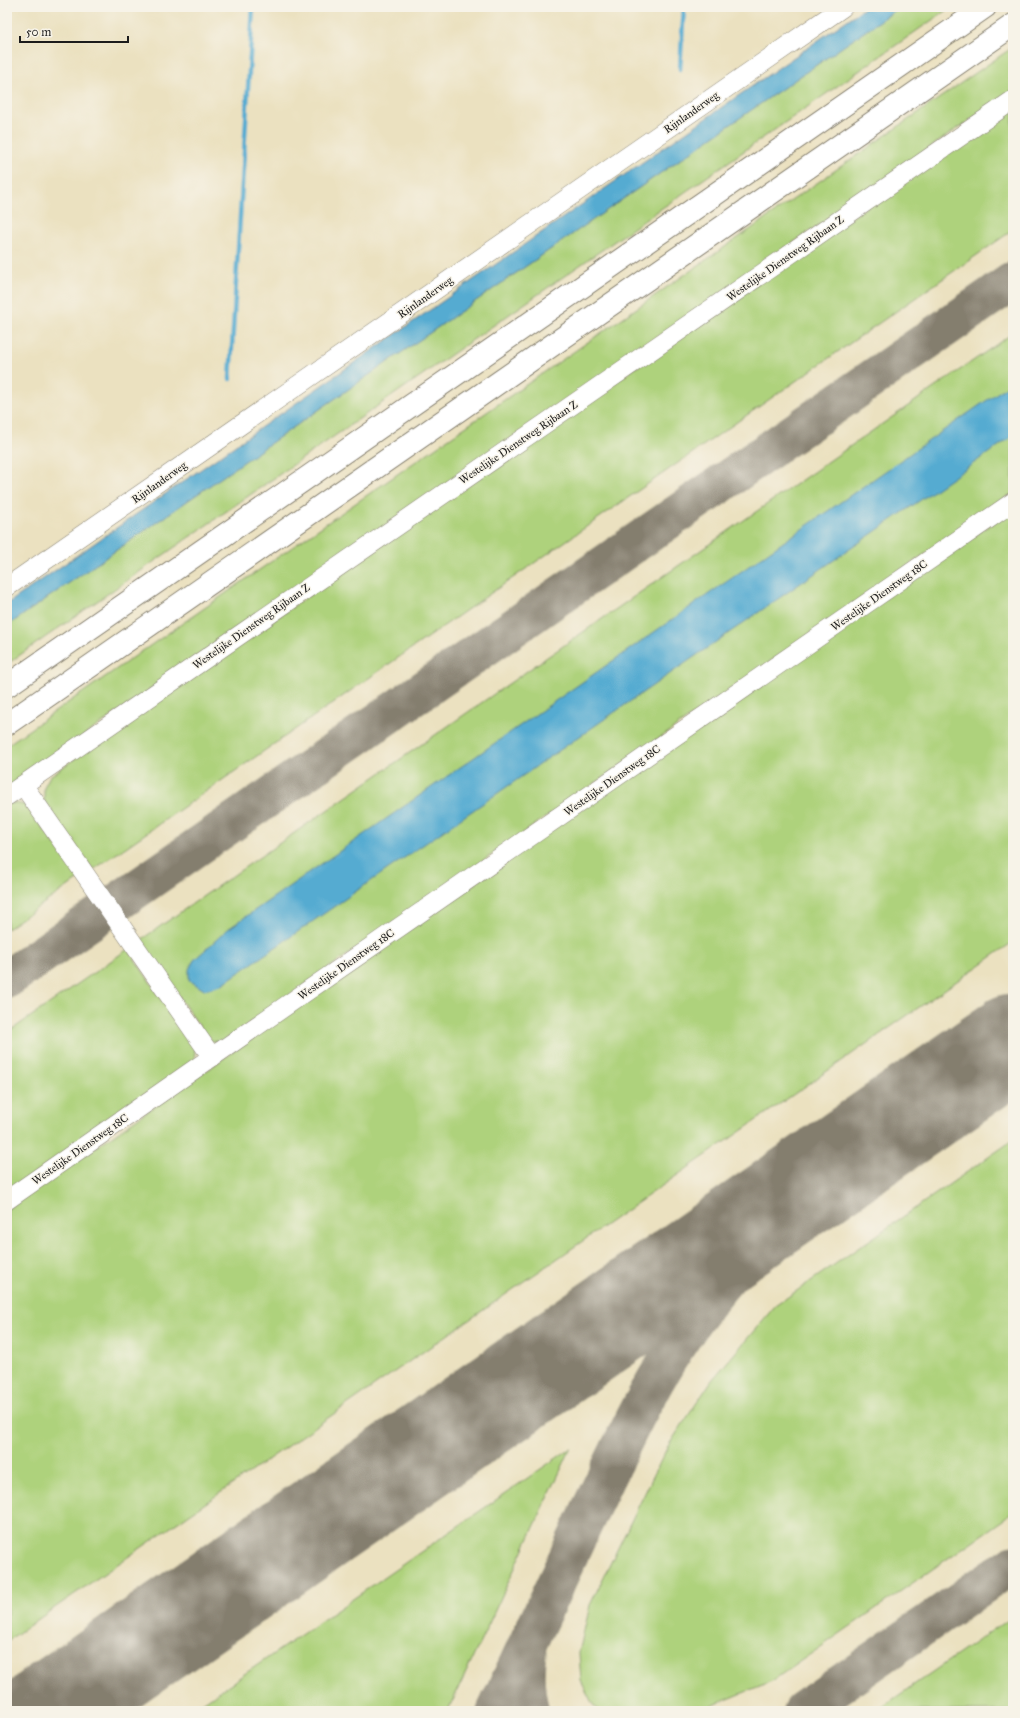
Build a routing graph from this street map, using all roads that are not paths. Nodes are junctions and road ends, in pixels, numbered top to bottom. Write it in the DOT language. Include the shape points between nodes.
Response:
graph roads {
  1 [pos="843,7"];
  2 [pos="986,7"];
  3 [pos="1013,25"];
  4 [pos="1013,100"];
  5 [pos="1013,502"];
  6 [pos="7,587"];
  7 [pos="7,686"];
  8 [pos="7,724"];
  9 [pos="23,785"];
  10 [pos="7,796"];
  11 [pos="212,1057"];
  12 [pos="7,1200"];
  1 -- 6 [label="street, Rijnlanderweg"];
  2 -- 7 [label="highway"];
  3 -- 8 [label="highway"];
  4 -- 9 [label="street, Westelijke Dienstweg Rijbaan Z"];
  5 -- 11 [label="street, Westelijke Dienstweg 18C"];
  9 -- 10 [label="street, Westelijke Dienstweg Rijbaan Z"];
  9 -- 11 [label="street"];
  11 -- 12 [label="street, Westelijke Dienstweg 18C"];
}
